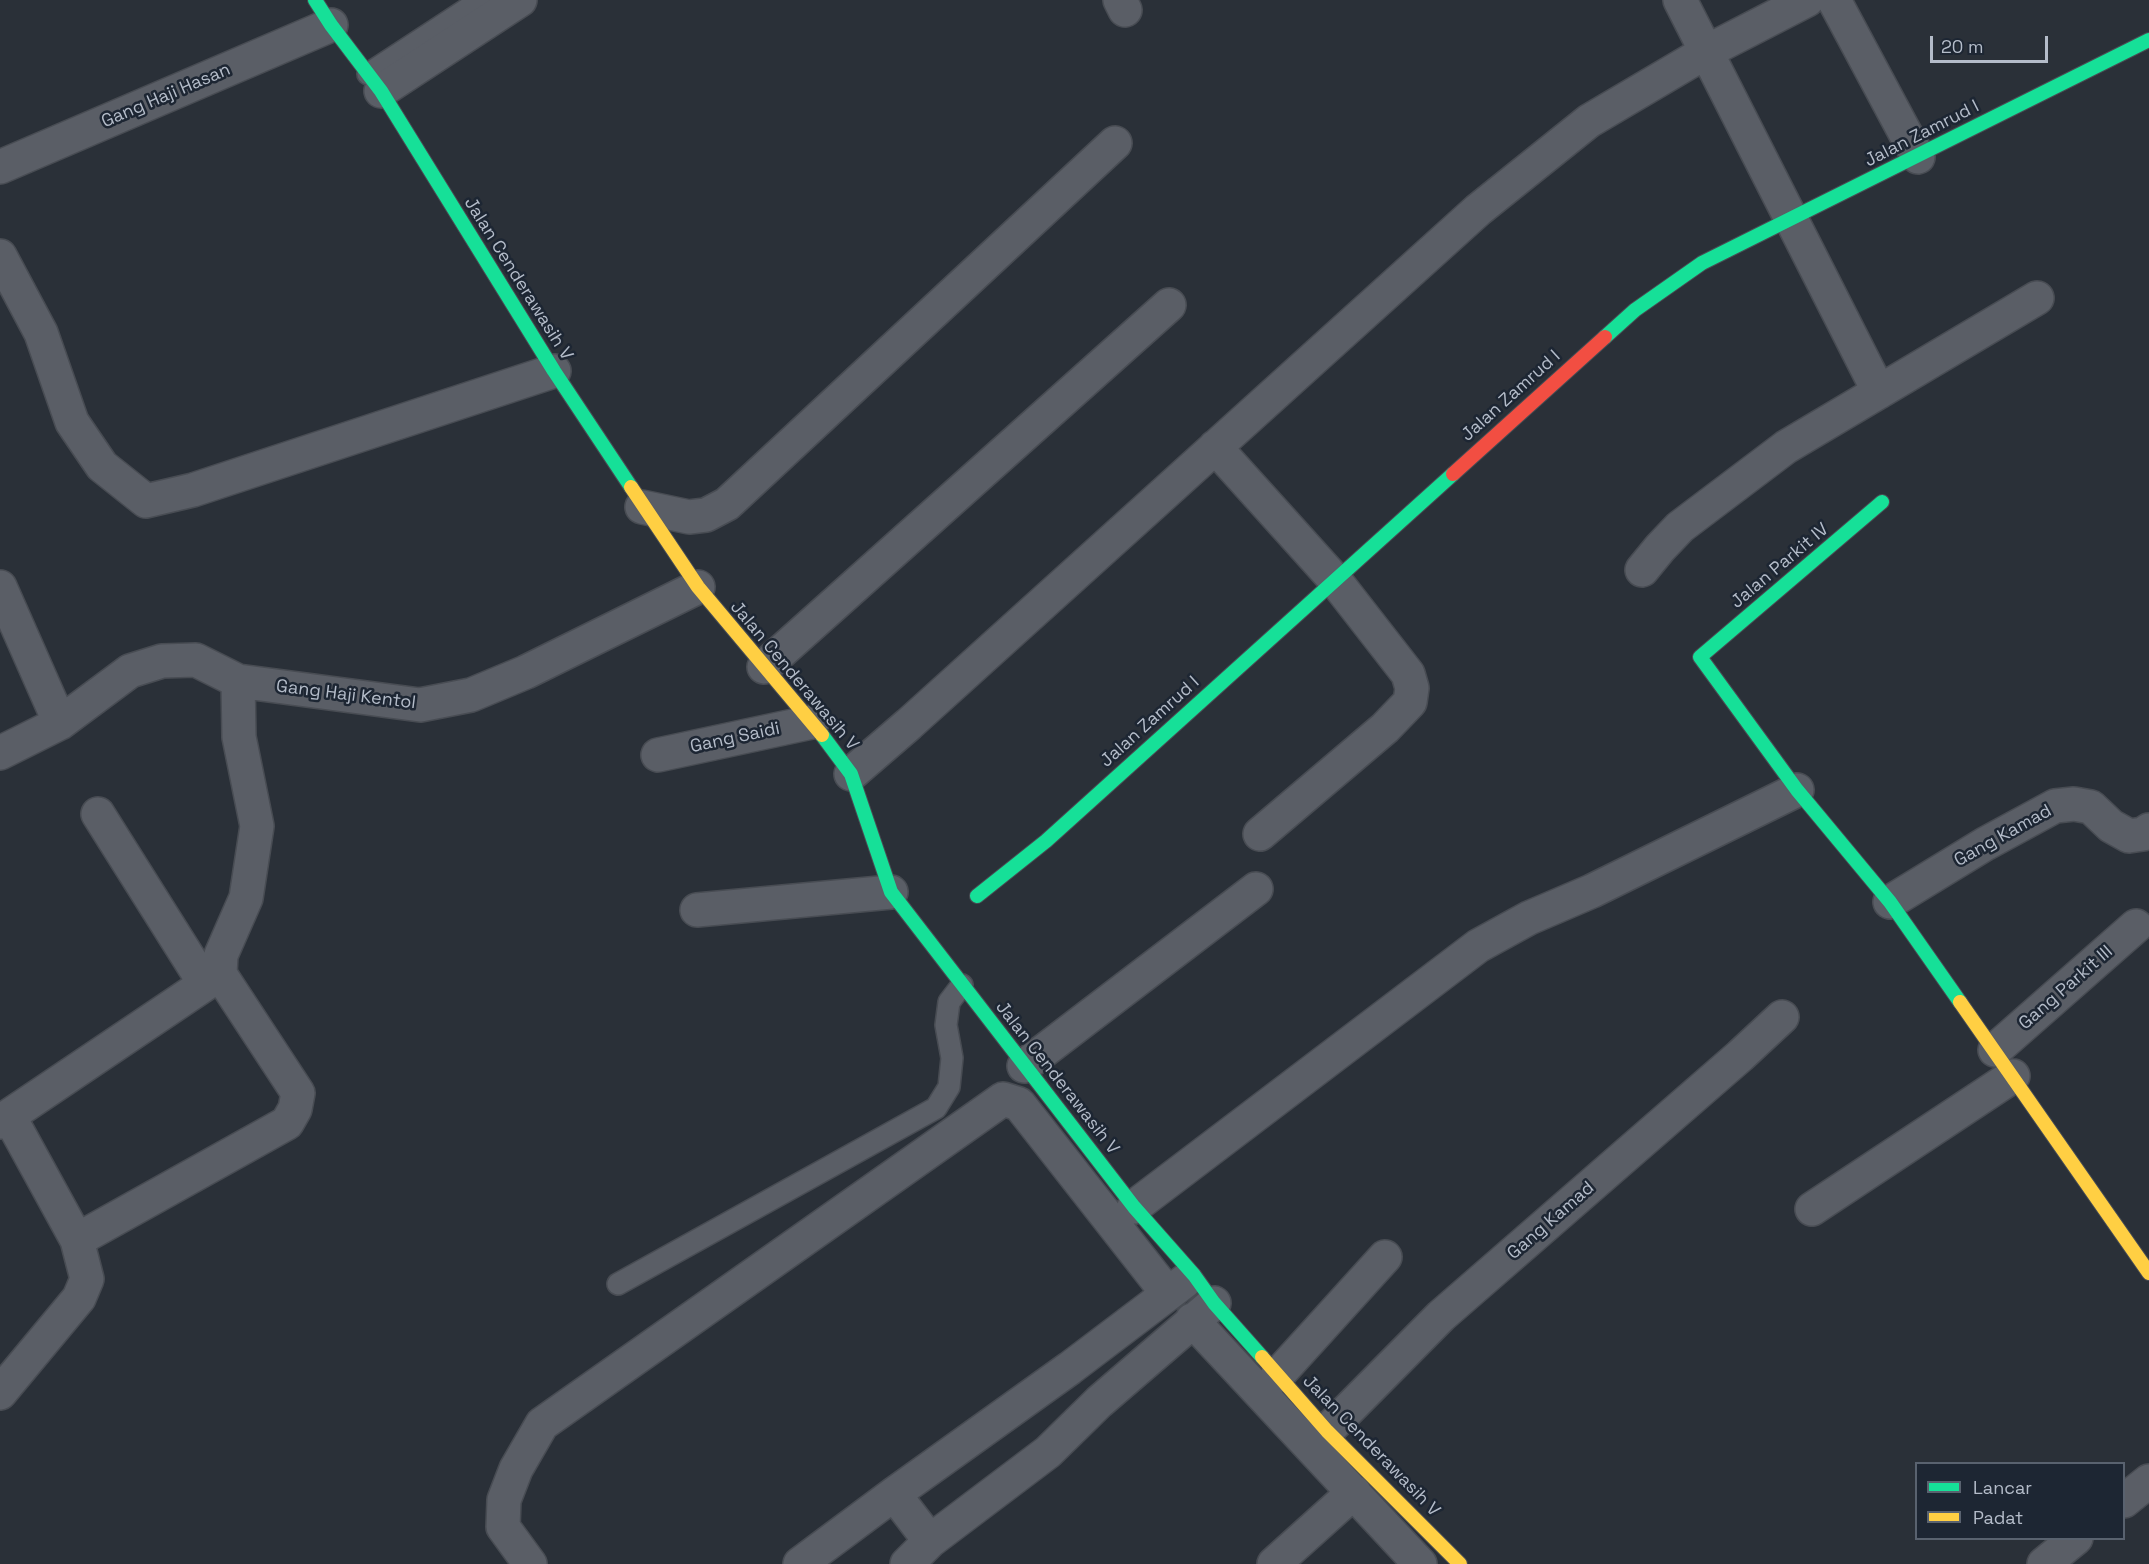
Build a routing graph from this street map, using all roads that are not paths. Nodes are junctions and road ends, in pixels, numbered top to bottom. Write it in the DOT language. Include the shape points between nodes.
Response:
graph roads {
  1 [pos="480,0"];
  2 [pos="520,0"];
  3 [pos="1680,0"];
  4 [pos="1807,0"];
  5 [pos="1834,0"];
  6 [pos="323,13"];
  7 [pos="2149,40"];
  8 [pos="1706,52"];
  9 [pos="374,82"];
  10 [pos="1115,143"];
  11 [pos="1918,157"];
  12 [pos="0,167"];
  13 [pos="1791,219"];
  14 [pos="0,256"];
  15 [pos="2037,298"];
  16 [pos="1169,305"];
  17 [pos="554,371"];
  18 [pos="1879,392"];
  19 [pos="1215,447"];
  20 [pos="1882,502"];
  21 [pos="642,507"];
  22 [pos="1642,570"];
  23 [pos="1334,579"];
  24 [pos="0,587"];
  25 [pos="698,587"];
  26 [pos="764,667"];
  27 [pos="238,681"];
  28 [pos="812,722"];
  29 [pos="60,723"];
  30 [pos="0,753"];
  31 [pos="658,754"];
  32 [pos="850,774"];
  33 [pos="1797,790"];
  34 [pos="98,814"];
  35 [pos="2149,831"];
  36 [pos="1260,834"];
  37 [pos="1256,889"];
  38 [pos="891,892"];
  39 [pos="977,896"];
  40 [pos="1890,902"];
  41 [pos="697,910"];
  42 [pos="2136,926"];
  43 [pos="212,979"];
  44 [pos="962,985"];
  45 [pos="1782,1017"];
  46 [pos="2004,1063"];
  47 [pos="1024,1065"];
  48 [pos="5,1119"];
  49 [pos="1134,1207"];
  50 [pos="1812,1209"];
  51 [pos="77,1240"];
  52 [pos="1385,1257"];
  53 [pos="2149,1273"];
  54 [pos="1194,1275"];
  55 [pos="618,1284"];
  56 [pos="1168,1294"];
  57 [pos="1203,1312"];
  58 [pos="1070,1368"];
  59 [pos="1277,1376"];
  60 [pos="0,1393"];
  61 [pos="1099,1402"];
  62 [pos="1327,1431"];
  63 [pos="2149,1481"];
  64 [pos="1354,1492"];
  65 [pos="894,1494"];
  66 [pos="2125,1500"];
  67 [pos="2075,1540"];
  68 [pos="930,1541"];
  69 [pos="530,1564"];
  70 [pos="800,1564"];
  71 [pos="907,1564"];
  72 [pos="1274,1564"];
  73 [pos="1420,1564"];
  74 [pos="1460,1564"];
  75 [pos="2044,1564"];
  1 -- 9 [label="lane"];
  2 -- 9 [label="street"];
  3 -- 8 [label="street"];
  4 -- 8 [label="street"];
  5 -- 11 [label="street"];
  6 -- 9 [label="street, Jalan Cenderawasih V"];
  6 -- 12 [label="street, Gang Haji Hasan"];
  7 -- 11 [label="street, Jalan Zamrud I"];
  8 -- 13 [label="street"];
  8 -- 19 [label="street" via="1589,121 1478,210"];
  9 -- 17 [label="street, Jalan Cenderawasih V"];
  10 -- 21 [label="street" via="727,504 706,515 688,517"];
  11 -- 13 [label="street, Jalan Zamrud I"];
  13 -- 18 [label="street"];
  13 -- 23 [label="street, Jalan Zamrud I" via="1702,263 1635,310"];
  14 -- 17 [label="street" via="41,333 72,422 102,466 146,501 193,490"];
  15 -- 18 [label="street"];
  16 -- 26 [label="street"];
  17 -- 21 [label="street, Jalan Cenderawasih V"];
  18 -- 22 [label="street" via="1786,447 1680,527"];
  19 -- 23 [label="street"];
  19 -- 32 [label="street"];
  20 -- 33 [label="street, Jalan Parkit IV" via="1700,657"];
  21 -- 25 [label="street, Jalan Cenderawasih V"];
  23 -- 36 [label="street" via="1408,674 1410,702"];
  23 -- 39 [label="street, Jalan Zamrud I" via="1046,841"];
  24 -- 29 [label="street"];
  25 -- 26 [label="street, Jalan Cenderawasih V"];
  25 -- 27 [label="street, Gang Haji Kentol" via="471,695 420,705"];
  26 -- 28 [label="street, Jalan Cenderawasih V"];
  27 -- 29 [label="street, Gang Haji Kentol" via="196,660 162,661 130,671"];
  27 -- 43 [label="street" via="239,737 257,826 246,898"];
  28 -- 31 [label="street, Gang Saidi"];
  28 -- 32 [label="street, Jalan Cenderawasih V"];
  29 -- 30 [label="street, Gang Haji Kentol"];
  32 -- 38 [label="street, Jalan Cenderawasih V"];
  33 -- 40 [label="street"];
  33 -- 49 [label="street" via="1478,946"];
  34 -- 43 [label="street"];
  35 -- 40 [label="street, Gang Kamad" via="2129,836 2091,807 2055,806"];
  37 -- 47 [label="street"];
  38 -- 41 [label="street"];
  38 -- 44 [label="street, Jalan Cenderawasih V"];
  40 -- 46 [label="street"];
  42 -- 46 [label="street, Gang Parkit III"];
  43 -- 48 [label="street"];
  43 -- 51 [label="street" via="298,1093 295,1109 287,1123"];
  44 -- 47 [label="street, Jalan Cenderawasih V"];
  44 -- 55 [label="lane" via="949,1002 949,1087 936,1108"];
  45 -- 62 [label="street, Gang Kamad" via="1441,1316"];
  46 -- 50 [label="street, Gang Parkit III"];
  46 -- 53 [label="street"];
  47 -- 49 [label="street, Jalan Cenderawasih V"];
  48 -- 51 [label="street"];
  49 -- 54 [label="street, Jalan Cenderawasih V"];
  51 -- 60 [label="street" via="87,1280 79,1298"];
  52 -- 59 [label="street"];
  54 -- 56 [label="street"];
  54 -- 57 [label="street, Jalan Cenderawasih V"];
  56 -- 58 [label="street"];
  56 -- 69 [label="street" via="1019,1104 1003,1099 542,1424 516,1469 504,1500 503,1527"];
  57 -- 59 [label="street, Jalan Cenderawasih V"];
  57 -- 61 [label="street"];
  57 -- 64 [label="street"];
  58 -- 61 [label="street"];
  58 -- 65 [label="street"];
  59 -- 62 [label="street, Jalan Cenderawasih V"];
  61 -- 68 [label="street" via="1048,1452"];
  62 -- 74 [label="street, Jalan Cenderawasih V"];
  63 -- 66 [label="street"];
  64 -- 72 [label="street"];
  64 -- 73 [label="street"];
  65 -- 68 [label="street"];
  65 -- 70 [label="street"];
  67 -- 75 [label="street"];
  68 -- 71 [label="street"];
}
